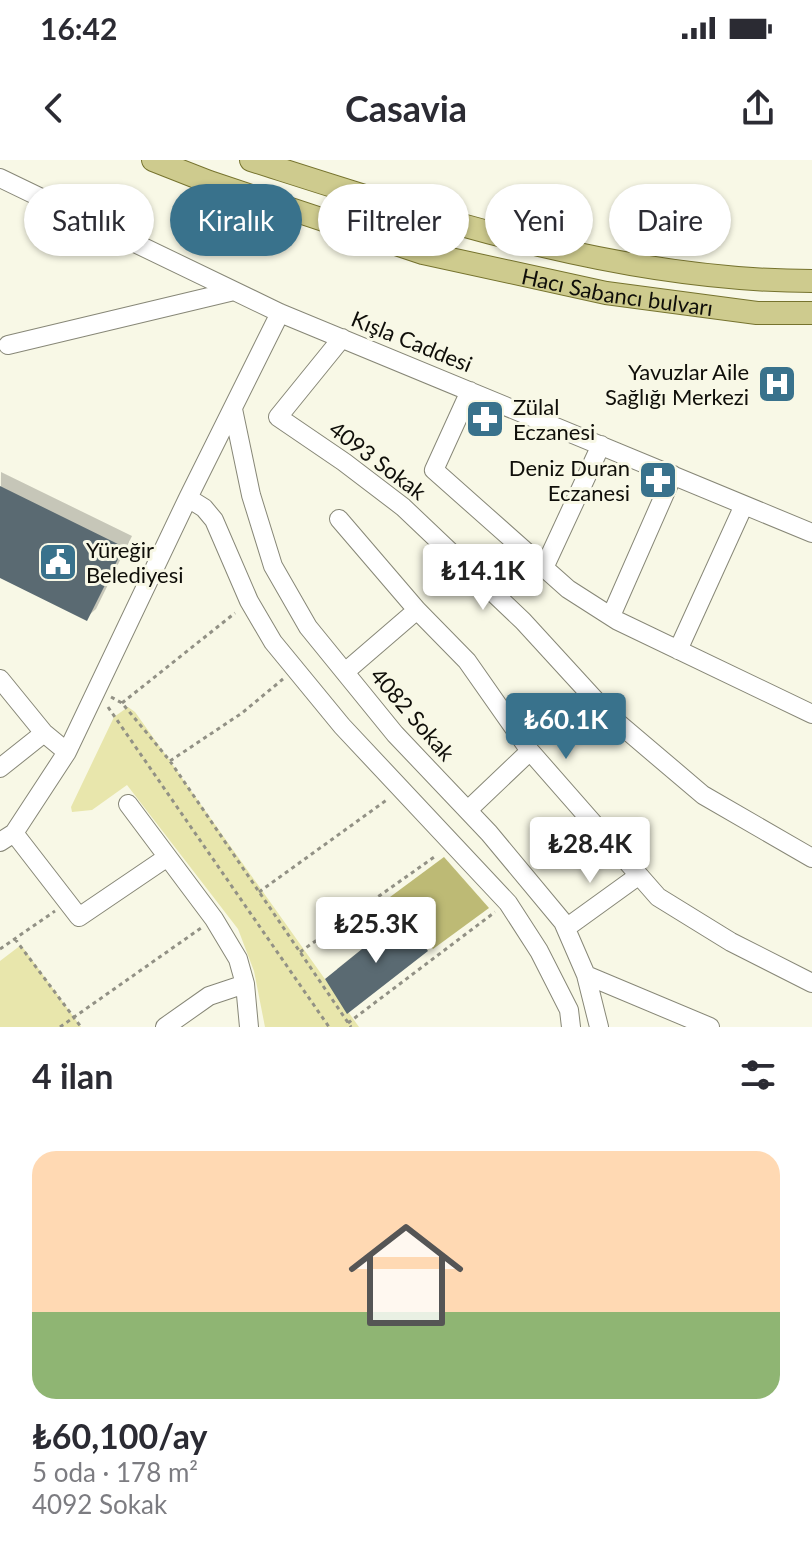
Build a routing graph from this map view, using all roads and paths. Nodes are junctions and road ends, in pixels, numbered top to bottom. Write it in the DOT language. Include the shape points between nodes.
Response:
graph roads {
  1 [pos="153,160"];
  2 [pos="251,160"];
  3 [pos="0,178"];
  4 [pos="812,281"];
  5 [pos="234,291"];
  6 [pos="280,313"];
  7 [pos="812,313"];
  8 [pos="342,338"];
  9 [pos="8,345"];
  10 [pos="470,391"];
  11 [pos="233,409"];
  12 [pos="601,445"];
  13 [pos="673,475"];
  14 [pos="188,498"];
  15 [pos="744,505"];
  16 [pos="339,519"];
  17 [pos="812,533"];
  18 [pos="544,568"];
  19 [pos="249,601"];
  20 [pos="417,610"];
  21 [pos="611,616"];
  22 [pos="678,650"];
  23 [pos="295,670"];
  24 [pos="345,672"];
  25 [pos="0,679"];
  26 [pos="97,691"];
  27 [pos="122,703"];
  28 [pos="812,714"];
  29 [pos="44,733"];
  30 [pos="530,751"];
  31 [pos="67,752"];
  32 [pos="170,761"];
  33 [pos="0,768"];
  34 [pos="400,789"];
  35 [pos="128,804"];
  36 [pos="468,810"];
  37 [pos="7,837"];
  38 [pos="453,844"];
  39 [pos="166,858"];
  40 [pos="812,858"];
  41 [pos="638,876"];
  42 [pos="259,892"];
  43 [pos="67,902"];
  44 [pos="508,903"];
  45 [pos="214,919"];
  46 [pos="566,928"];
  47 [pos="15,939"];
  48 [pos="0,949"];
  49 [pos="300,952"];
  50 [pos="586,975"];
  51 [pos="812,983"];
  52 [pos="245,984"];
  53 [pos="73,1017"];
  54 [pos="349,1025"];
  55 [pos="60,1027"];
  56 [pos="81,1027"];
  57 [pos="165,1027"];
  58 [pos="249,1027"];
  59 [pos="329,1027"];
  60 [pos="571,1027"];
  61 [pos="599,1027"];
  62 [pos="710,1027"];
  1 -- 7 [label="main road, Hacı Sabancı bulvarı" via="423,253 606,293 757,313"];
  2 -- 4 [label="main road, Hacı Sabancı bulvarı" via="440,220 607,260 758,281"];
  3 -- 5 [label="street, Kışla Caddesi"];
  5 -- 6 [label="street, Kışla Caddesi"];
  5 -- 9 [label="street"];
  6 -- 8 [label="street, Kışla Caddesi"];
  6 -- 11 [label="street"];
  8 -- 10 [label="street, Kışla Caddesi"];
  8 -- 40 [label="street, 4093 Sokak" via="278,417 403,507 523,621 610,716 703,795"];
  10 -- 12 [label="street, Kışla Caddesi"];
  10 -- 18 [label="street" via="434,470"];
  11 -- 14 [label="street"];
  11 -- 24 [label="street, 4082 Sokak" via="273,566 308,627"];
  12 -- 13 [label="street, Kışla Caddesi"];
  12 -- 18 [label="street"];
  13 -- 15 [label="street, Kışla Caddesi"];
  13 -- 21 [label="street"];
  14 -- 19 [label="street" via="214,520"];
  14 -- 26 [label="street"];
  15 -- 17 [label="street, Kışla Caddesi"];
  15 -- 22 [label="street"];
  16 -- 20 [label="street"];
  18 -- 21 [label="street"];
  19 -- 23 [label="street"];
  19 -- 27 [label="path"];
  20 -- 24 [label="street"];
  20 -- 30 [label="street" via="467,661"];
  21 -- 22 [label="street"];
  22 -- 28 [label="street"];
  23 -- 32 [label="path"];
  23 -- 34 [label="street"];
  24 -- 36 [label="street, 4082 Sokak"];
  25 -- 29 [label="street"];
  26 -- 27 [label="path"];
  26 -- 31 [label="street"];
  26 -- 59 [label="path"];
  27 -- 32 [label="path"];
  29 -- 31 [label="street"];
  29 -- 33 [label="street"];
  30 -- 36 [label="street"];
  30 -- 41 [label="street"];
  31 -- 37 [label="street"];
  32 -- 42 [label="path"];
  34 -- 38 [label="street"];
  34 -- 42 [label="path"];
  35 -- 39 [label="street"];
  36 -- 46 [label="street, 4082 Sokak"];
  37 -- 43 [label="street"];
  38 -- 44 [label="street"];
  38 -- 49 [label="path"];
  39 -- 43 [label="street" via="79,917"];
  39 -- 45 [label="street"];
  41 -- 46 [label="street"];
  41 -- 51 [label="street" via="658,897 731,942"];
  42 -- 49 [label="path"];
  43 -- 47 [label="path"];
  44 -- 54 [label="path"];
  44 -- 60 [label="street" via="569,1010"];
  45 -- 52 [label="street" via="238,959"];
  45 -- 53 [label="path"];
  46 -- 50 [label="street, 4082 Sokak"];
  47 -- 48 [label="path"];
  47 -- 53 [label="path"];
  49 -- 54 [label="path"];
  50 -- 61 [label="street, 4082 Sokak"];
  50 -- 62 [label="street"];
  52 -- 57 [label="street" via="209,996"];
  52 -- 58 [label="street"];
  53 -- 55 [label="path"];
  53 -- 56 [label="path"];
}
